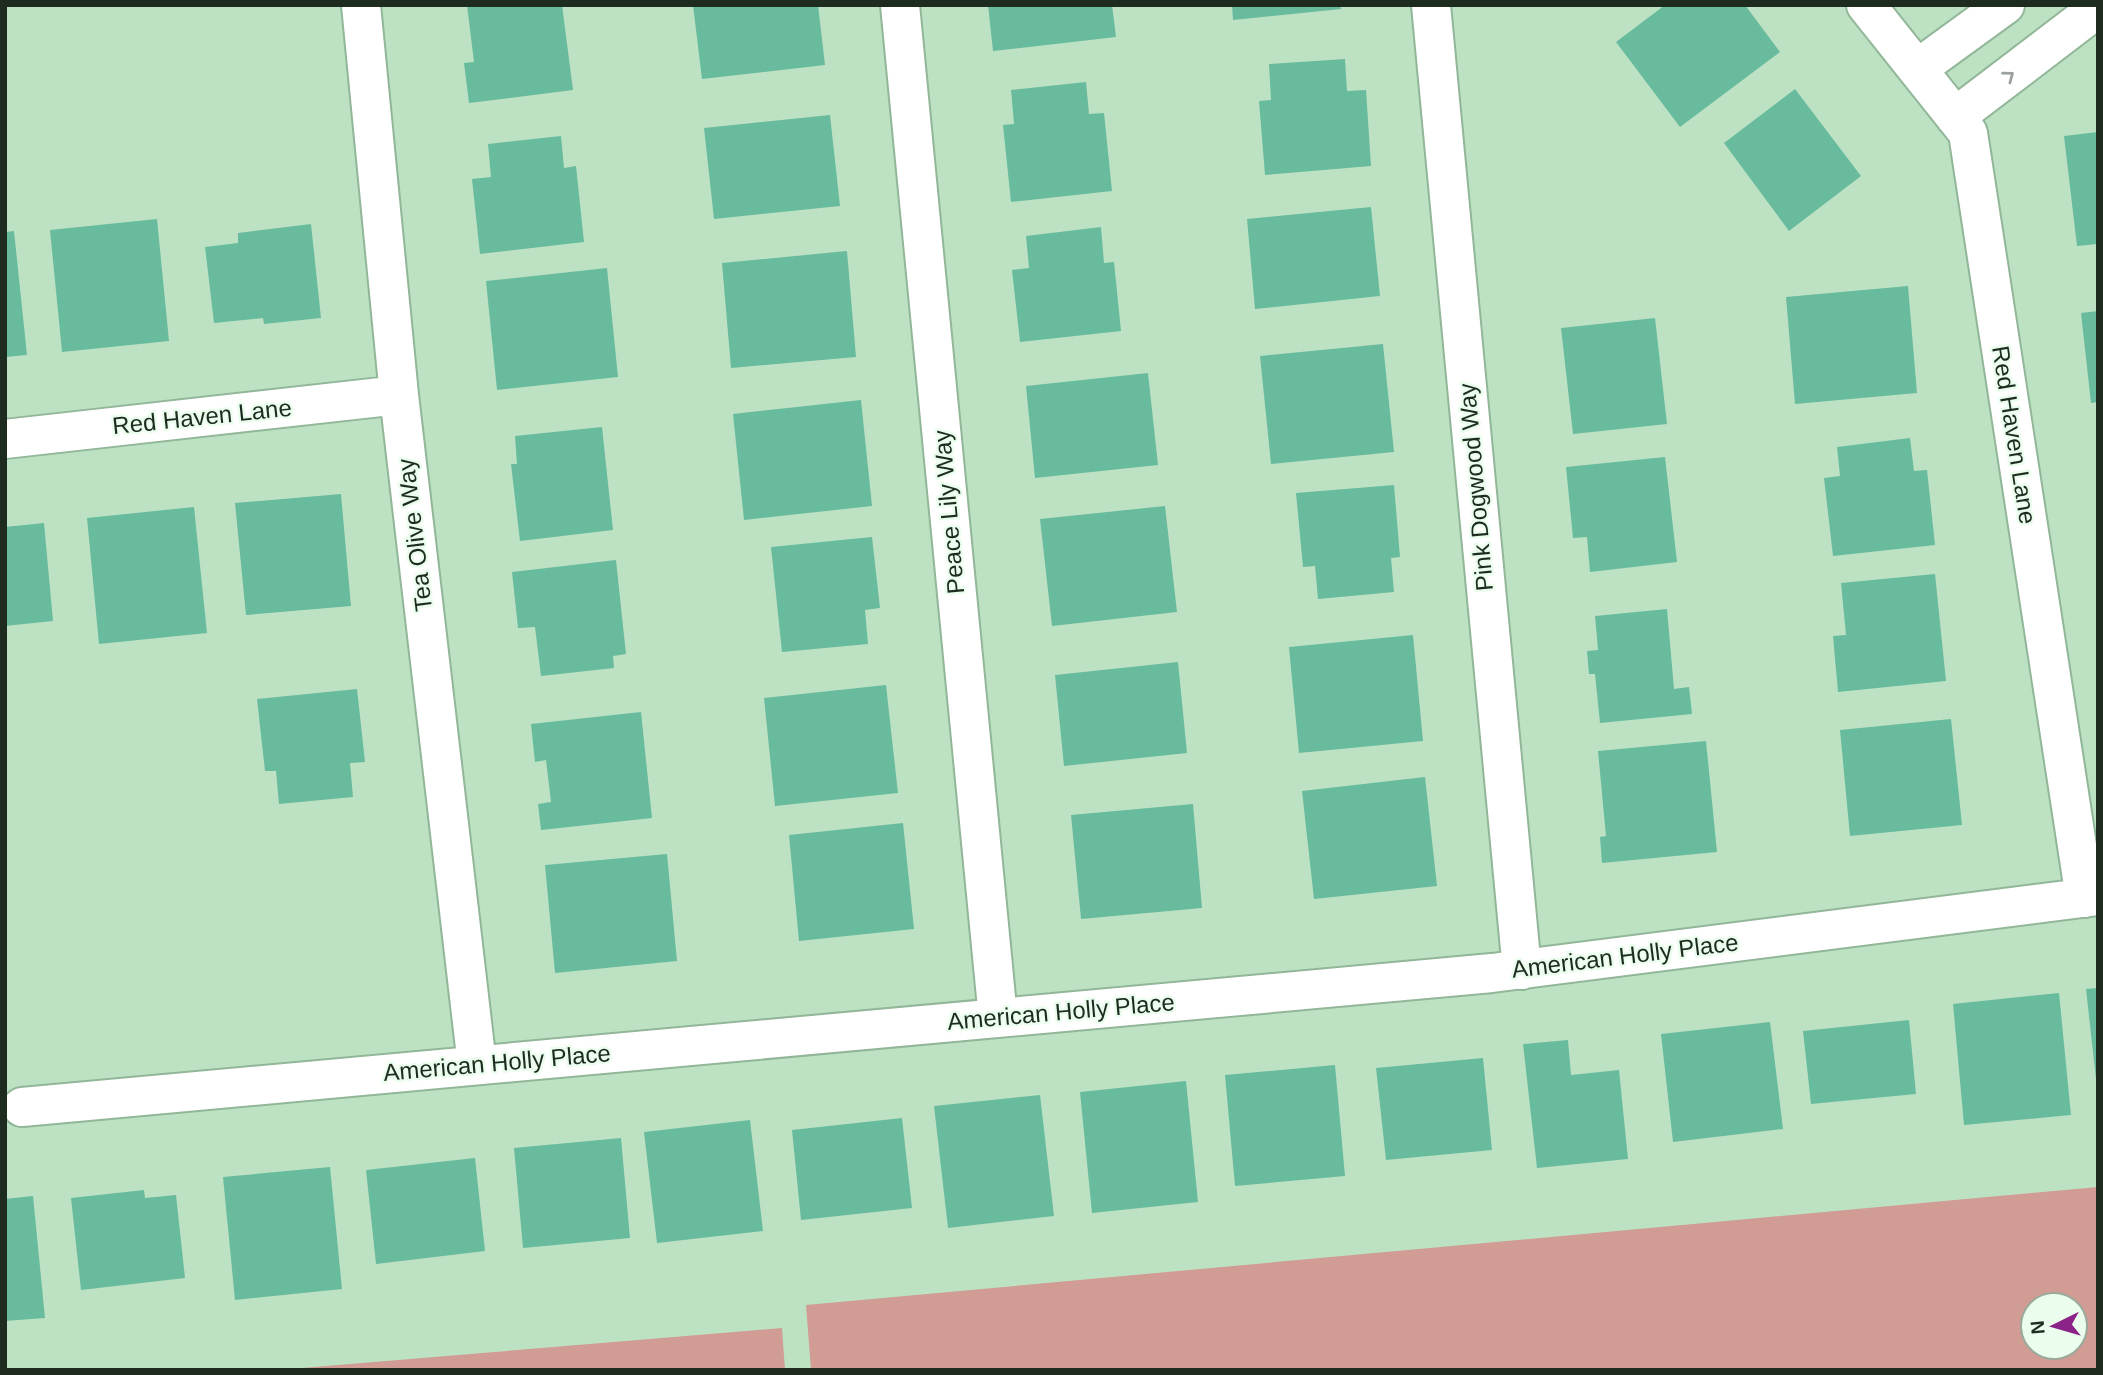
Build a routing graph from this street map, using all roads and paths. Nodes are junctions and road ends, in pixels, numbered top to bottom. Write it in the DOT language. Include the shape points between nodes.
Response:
graph roads {
  1 [pos="361,5"];
  2 [pos="900,5"];
  3 [pos="1431,5"];
  4 [pos="1866,5"];
  5 [pos="2005,5"];
  6 [pos="2090,9"];
  7 [pos="1917,69"];
  8 [pos="1955,117"];
  9 [pos="399,395"];
  10 [pos="5,439"];
  11 [pos="2091,897"];
  12 [pos="1522,970"];
  13 [pos="998,1018"];
  14 [pos="477,1065"];
  15 [pos="22,1107"];
  1 -- 9 [label="street, Tea Olive Way"];
  2 -- 13 [label="street, Peace Lily Way"];
  3 -- 12 [label="street, Pink Dogwood Way"];
  4 -- 7 [label="street, Red Haven Lane"];
  5 -- 7 [label="street"];
  8 -- 6 [label="street, one-way"];
  7 -- 8 [label="street, Red Haven Lane"];
  8 -- 11 [label="street, Red Haven Lane" via="1968,133"];
  9 -- 10 [label="street, Red Haven Lane"];
  9 -- 14 [label="street, Tea Olive Way"];
  11 -- 12 [label="street, American Holly Place"];
  12 -- 13 [label="street, American Holly Place"];
  13 -- 14 [label="street, American Holly Place"];
  14 -- 15 [label="street, American Holly Place"];
}
